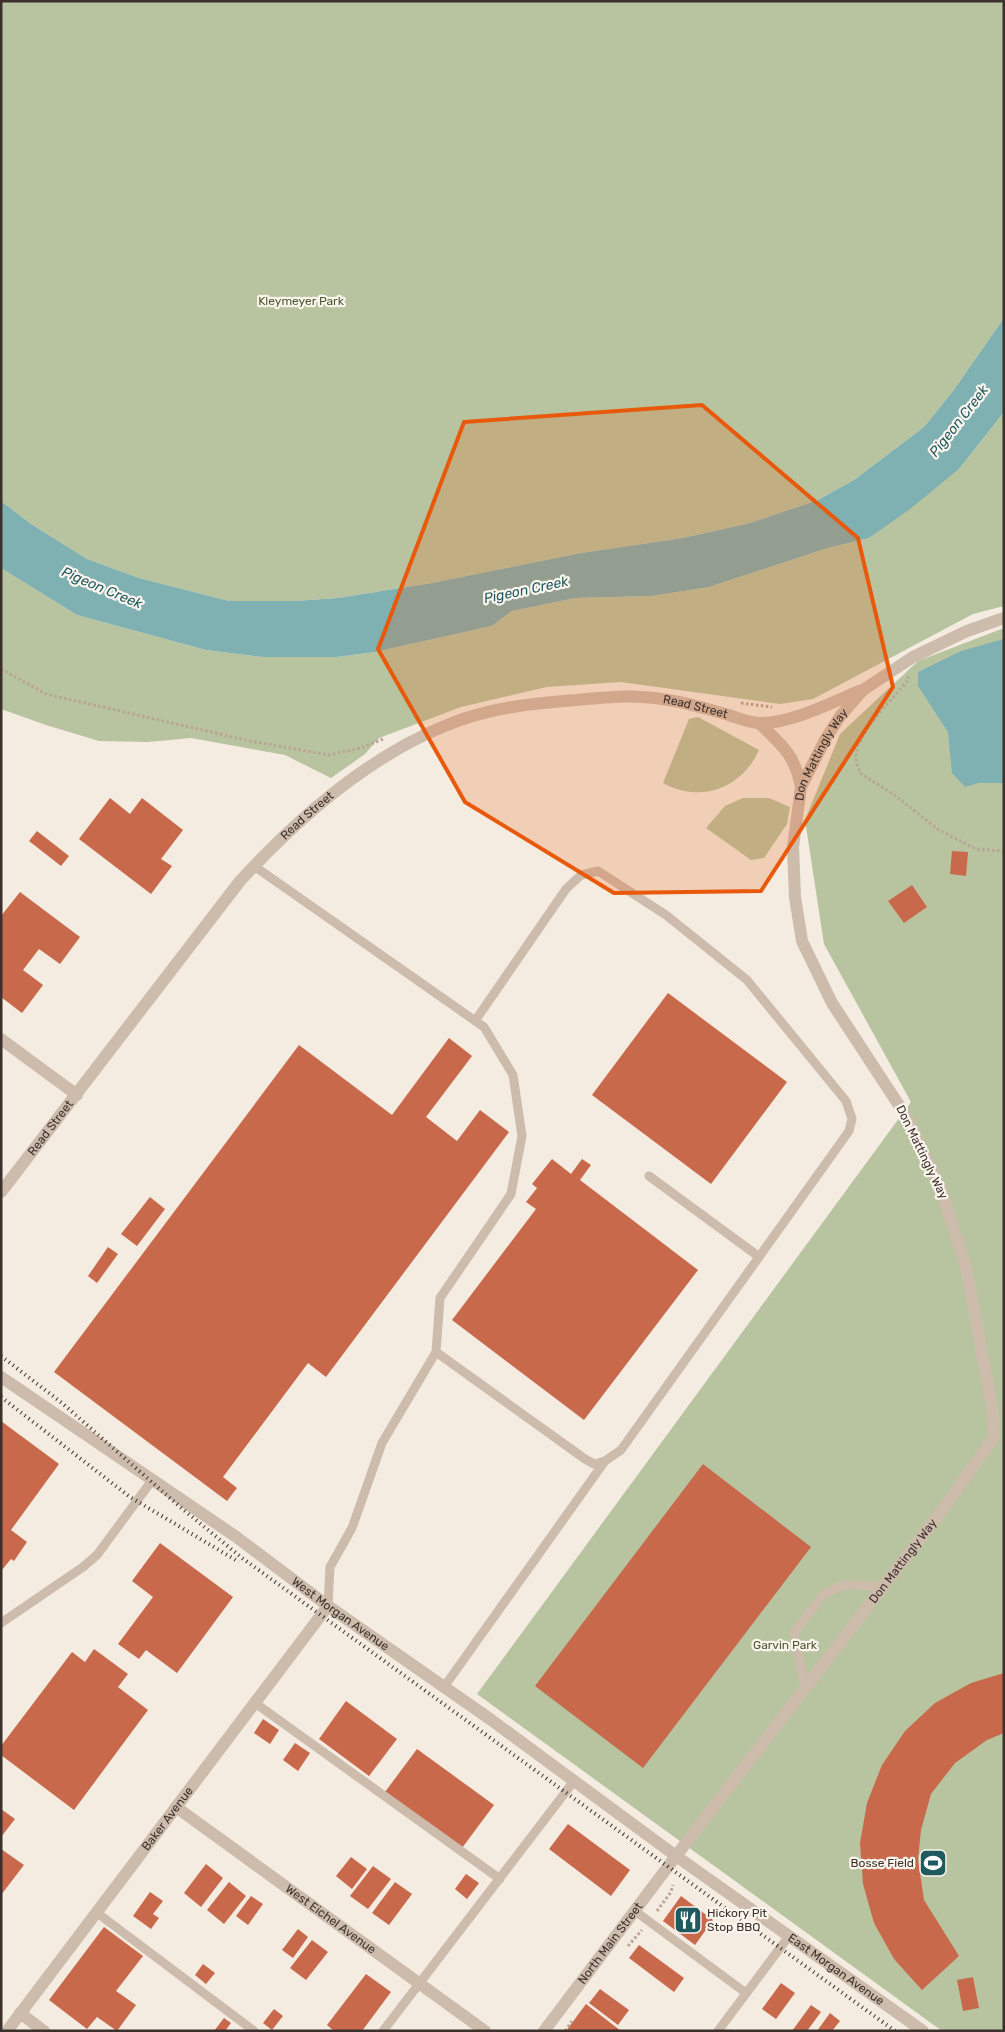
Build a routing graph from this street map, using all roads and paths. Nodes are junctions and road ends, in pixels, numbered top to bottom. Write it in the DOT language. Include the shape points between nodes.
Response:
graph roads {
  1 [pos="1004,618"];
  2 [pos="906,661"];
  3 [pos="863,690"];
  4 [pos="759,723"];
  5 [pos="801,787"];
  6 [pos="1004,851"];
  7 [pos="254,866"];
  8 [pos="476,1022"];
  9 [pos="1,1039"];
  10 [pos="76,1095"];
  11 [pos="648,1176"];
  12 [pos="1,1192"];
  13 [pos="758,1256"];
  14 [pos="436,1352"];
  15 [pos="1,1377"];
  16 [pos="999,1437"];
  17 [pos="605,1461"];
  18 [pos="153,1479"];
  19 [pos="883,1586"];
  20 [pos="328,1606"];
  21 [pos="1,1623"];
  22 [pos="444,1687"];
  23 [pos="805,1688"];
  24 [pos="255,1703"];
  25 [pos="574,1781"];
  26 [pos="176,1807"];
  27 [pos="676,1856"];
  28 [pos="500,1880"];
  29 [pos="635,1910"];
  30 [pos="96,1912"];
  31 [pos="789,1936"];
  32 [pos="421,1984"];
  33 [pos="746,1993"];
  34 [pos="20,2013"];
  35 [pos="7,2031"];
  36 [pos="44,2031"];
  37 [pos="254,2031"];
  38 [pos="384,2031"];
  39 [pos="485,2031"];
  40 [pos="544,2031"];
  41 [pos="718,2031"];
  42 [pos="923,2031"];
  1 -- 2 [label="street, Don Mattingly Way" via="967,631"];
  2 -- 3 [label="street, Don Mattingly Way"];
  2 -- 6 [label="path" via="908,680 862,735 856,758 860,773 939,830 976,849"];
  3 -- 4 [label="street, Read Street" via="814,711"];
  3 -- 5 [label="street, Don Mattingly Way" via="826,738"];
  4 -- 5 [label="street, Read Street" via="783,745 797,768"];
  4 -- 7 [label="street, Read Street" via="699,706 639,696 558,701 465,718 401,746 372,764 299,822"];
  5 -- 16 [label="street, Don Mattingly Way" via="793,864 802,941 832,1003 906,1116 942,1192 966,1268"];
  7 -- 8 [label="lane"];
  7 -- 10 [label="street, Read Street"];
  8 -- 13 [label="lane" via="566,889 581,875 598,871 666,915 747,980 846,1101 852,1119 849,1131"];
  8 -- 14 [label="lane" via="484,1027 514,1075 522,1136 511,1194 440,1298"];
  9 -- 10 [label="street"];
  10 -- 12 [label="street, Read Street"];
  11 -- 13 [label="lane"];
  13 -- 17 [label="lane" via="621,1450"];
  14 -- 17 [label="lane" via="585,1460 594,1464"];
  14 -- 20 [label="lane" via="382,1443 352,1528 330,1567"];
  15 -- 18 [label="street, West Morgan Avenue"];
  16 -- 19 [label="street, Don Mattingly Way"];
  17 -- 22 [label="lane"];
  18 -- 20 [label="street, West Morgan Avenue"];
  18 -- 21 [label="lane" via="97,1554"];
  19 -- 23 [label="street, Don Mattingly Way"];
  19 -- 23 [label="lane" via="842,1585 824,1595 794,1633"];
  20 -- 22 [label="street, West Morgan Avenue"];
  20 -- 24 [label="street, Baker Avenue"];
  22 -- 25 [label="street, West Morgan Avenue"];
  23 -- 27 [label="street, Don Mattingly Way"];
  24 -- 26 [label="street, Baker Avenue"];
  24 -- 28 [label="lane"];
  25 -- 27 [label="street, West Morgan Avenue"];
  25 -- 28 [label="lane"];
  26 -- 30 [label="street, Baker Avenue"];
  26 -- 32 [label="street, West Eichel Avenue"];
  27 -- 29 [label="street, North Main Street"];
  27 -- 31 [label="street, East Morgan Avenue"];
  28 -- 32 [label="lane"];
  29 -- 33 [label="lane"];
  29 -- 40 [label="street, North Main Street"];
  30 -- 34 [label="street, Baker Avenue"];
  30 -- 37 [label="lane"];
  31 -- 33 [label="lane"];
  31 -- 42 [label="street, East Morgan Avenue"];
  32 -- 38 [label="lane"];
  32 -- 39 [label="street, West Eichel Avenue"];
  33 -- 41 [label="lane"];
  34 -- 35 [label="street, Baker Avenue"];
  34 -- 36 [label="street"];
}
